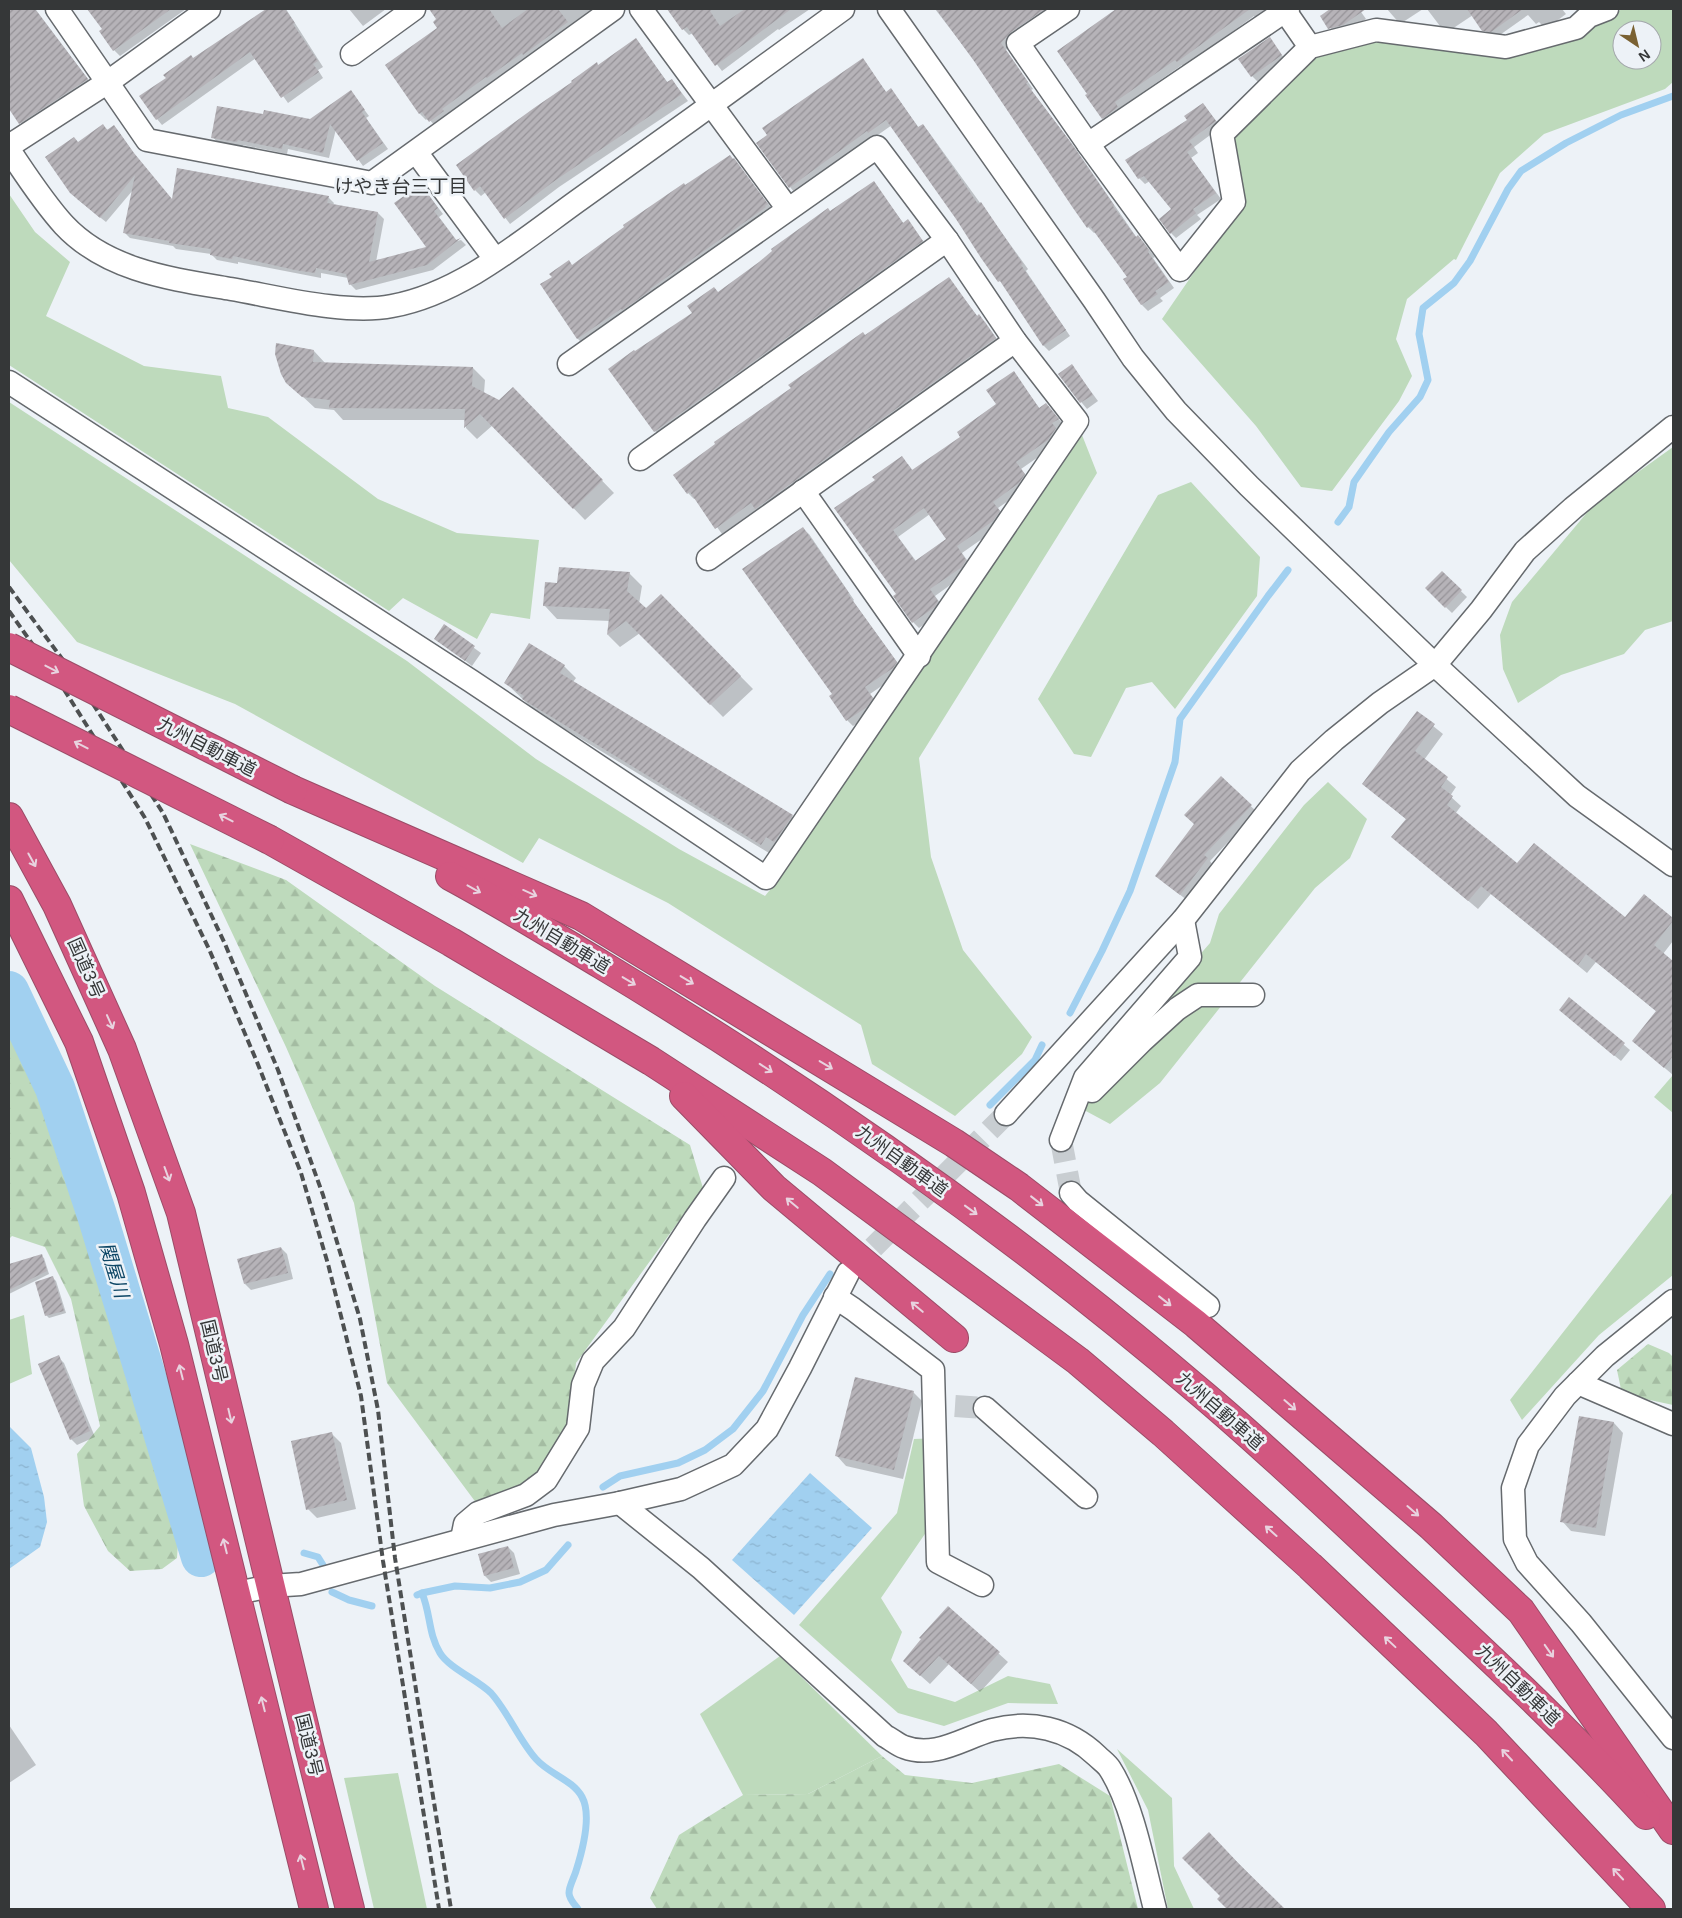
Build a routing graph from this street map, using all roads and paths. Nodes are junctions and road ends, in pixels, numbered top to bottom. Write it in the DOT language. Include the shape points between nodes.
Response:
graph roads {
  1 [pos="57,9"];
  2 [pos="209,9"];
  3 [pos="414,9"];
  4 [pos="613,9"];
  5 [pos="641,9"];
  6 [pos="843,9"];
  7 [pos="889,9"];
  8 [pos="1068,9"];
  9 [pos="1607,9"];
  10 [pos="1286,10"];
  11 [pos="1310,47"];
  12 [pos="352,54"];
  13 [pos="108,82"];
  14 [pos="711,106"];
  15 [pos="1088,144"];
  16 [pos="9,148"];
  17 [pos="416,152"];
  18 [pos="788,209"];
  19 [pos="947,240"];
  20 [pos="495,259"];
  21 [pos="1015,341"];
  22 [pos="569,364"];
  23 [pos="9,382"];
  24 [pos="1673,428"];
  25 [pos="640,459"];
  26 [pos="803,491"];
  27 [pos="708,559"];
  28 [pos="9,647"];
  29 [pos="919,656"];
  30 [pos="1435,665"];
  31 [pos="9,709"];
  32 [pos="293,790"];
  33 [pos="9,817"];
  34 [pos="1673,865"];
  35 [pos="9,900"];
  36 [pos="1183,920"];
  37 [pos="1254,995"];
  38 [pos="651,1061"];
  39 [pos="1071,1111"];
  40 [pos="1006,1114"];
  41 [pos="1061,1140"];
  42 [pos="724,1178"];
  43 [pos="1071,1193"];
  44 [pos="848,1273"];
  45 [pos="834,1297"];
  46 [pos="1673,1301"];
  47 [pos="1208,1306"];
  48 [pos="954,1338"];
  49 [pos="1578,1383"];
  50 [pos="985,1408"];
  51 [pos="1673,1424"];
  52 [pos="1086,1497"];
  53 [pos="620,1503"];
  54 [pos="462,1539"];
  55 [pos="982,1585"];
  56 [pos="270,1586"];
  57 [pos="237,1593"];
  58 [pos="1673,1738"];
  59 [pos="1673,1830"];
  60 [pos="1673,1845"];
  61 [pos="314,1909"];
  62 [pos="350,1909"];
  63 [pos="1155,1909"];
  64 [pos="1651,1909"];
  1 -- 13 [label="street"];
  2 -- 13 [label="street"];
  3 -- 12 [label="street"];
  4 -- 17 [label="street"];
  5 -- 14 [label="street"];
  6 -- 14 [label="street"];
  7 -- 30 [label="street" via="1133,358 1176,411"];
  8 -- 15 [label="street" via="1018,43"];
  9 -- 11 [label="street" via="1590,16 1576,28 1506,47 1376,30"];
  10 -- 11 [label="street"];
  10 -- 15 [label="street"];
  11 -- 15 [label="street" via="1222,134 1234,202 1180,270"];
  13 -- 16 [label="street"];
  13 -- 17 [label="street" via="147,140 372,183"];
  14 -- 18 [label="street"];
  14 -- 20 [label="street"];
  16 -- 20 [label="street" via="65,226 96,252 126,266 172,279 359,309 391,307 423,298 455,284"];
  17 -- 20 [label="street"];
  18 -- 19 [label="street" via="877,147"];
  18 -- 22 [label="street"];
  19 -- 21 [label="street"];
  19 -- 25 [label="street"];
  21 -- 26 [label="street"];
  21 -- 29 [label="street" via="1077,421"];
  23 -- 29 [label="street" via="471,681 766,878"];
  24 -- 30 [label="street" via="1572,508 1526,551"];
  26 -- 27 [label="street"];
  26 -- 29 [label="street"];
  28 -- 32 [label="highway, 九州自動車道, one-way, bridge"];
  30 -- 34 [label="street" via="1577,796"];
  30 -- 36 [label="street" via="1380,703 1300,771"];
  38 -- 31 [label="highway, one-way, bridge" via="451,942 270,840"];
  32 -- 59 [label="highway, one-way" via="581,916 954,1143 1019,1187 1196,1324 1431,1526 1522,1611"];
  32 -- 60 [label="highway, 九州自動車道, one-way" via="494,900 682,1013 858,1129 983,1218 1203,1394 1334,1512 1538,1702"];
  33 -- 56 [label="highway, 国道3号, one-way" via="57,906 122,1049 181,1213"];
  57 -- 35 [label="highway, 国道3号, one-way" via="174,1344 131,1193 79,1042"];
  36 -- 39 [label="street" via="1190,957 1085,1078"];
  36 -- 40 [label="street"];
  37 -- 39 [label="street" via="1198,995 1177,1009"];
  48 -- 38 [label="highway, one-way" via="774,1188"];
  64 -- 38 [label="highway, one-way" via="1486,1733 1310,1566 1163,1433 1078,1361 838,1184"];
  39 -- 41 [label="street"];
  42 -- 54 [label="street" via="624,1328 593,1360 583,1385 578,1428 546,1480 526,1495 478,1513 465,1524"];
  43 -- 47 [label="street"];
  44 -- 45 [label="street"];
  45 -- 53 [label="street" via="767,1429 733,1465 681,1489"];
  45 -- 55 [label="street" via="933,1370 945,1405 938,1562"];
  46 -- 49 [label="street" via="1605,1356"];
  49 -- 51 [label="street"];
  49 -- 58 [label="street" via="1528,1445 1513,1488 1515,1539 1527,1563 1581,1623"];
  50 -- 52 [label="street"];
  53 -- 54 [label="street" via="554,1515"];
  53 -- 63 [label="street" via="701,1568 885,1736 905,1747 930,1751 992,1730 1024,1725 1058,1730 1086,1746 1109,1768 1127,1805"];
  54 -- 56 [label="street" via="301,1584"];
  56 -- 57 [label="street"];
  56 -- 62 [label="highway, 国道3号"];
  61 -- 57 [label="highway, 国道3号, one-way"];
}
